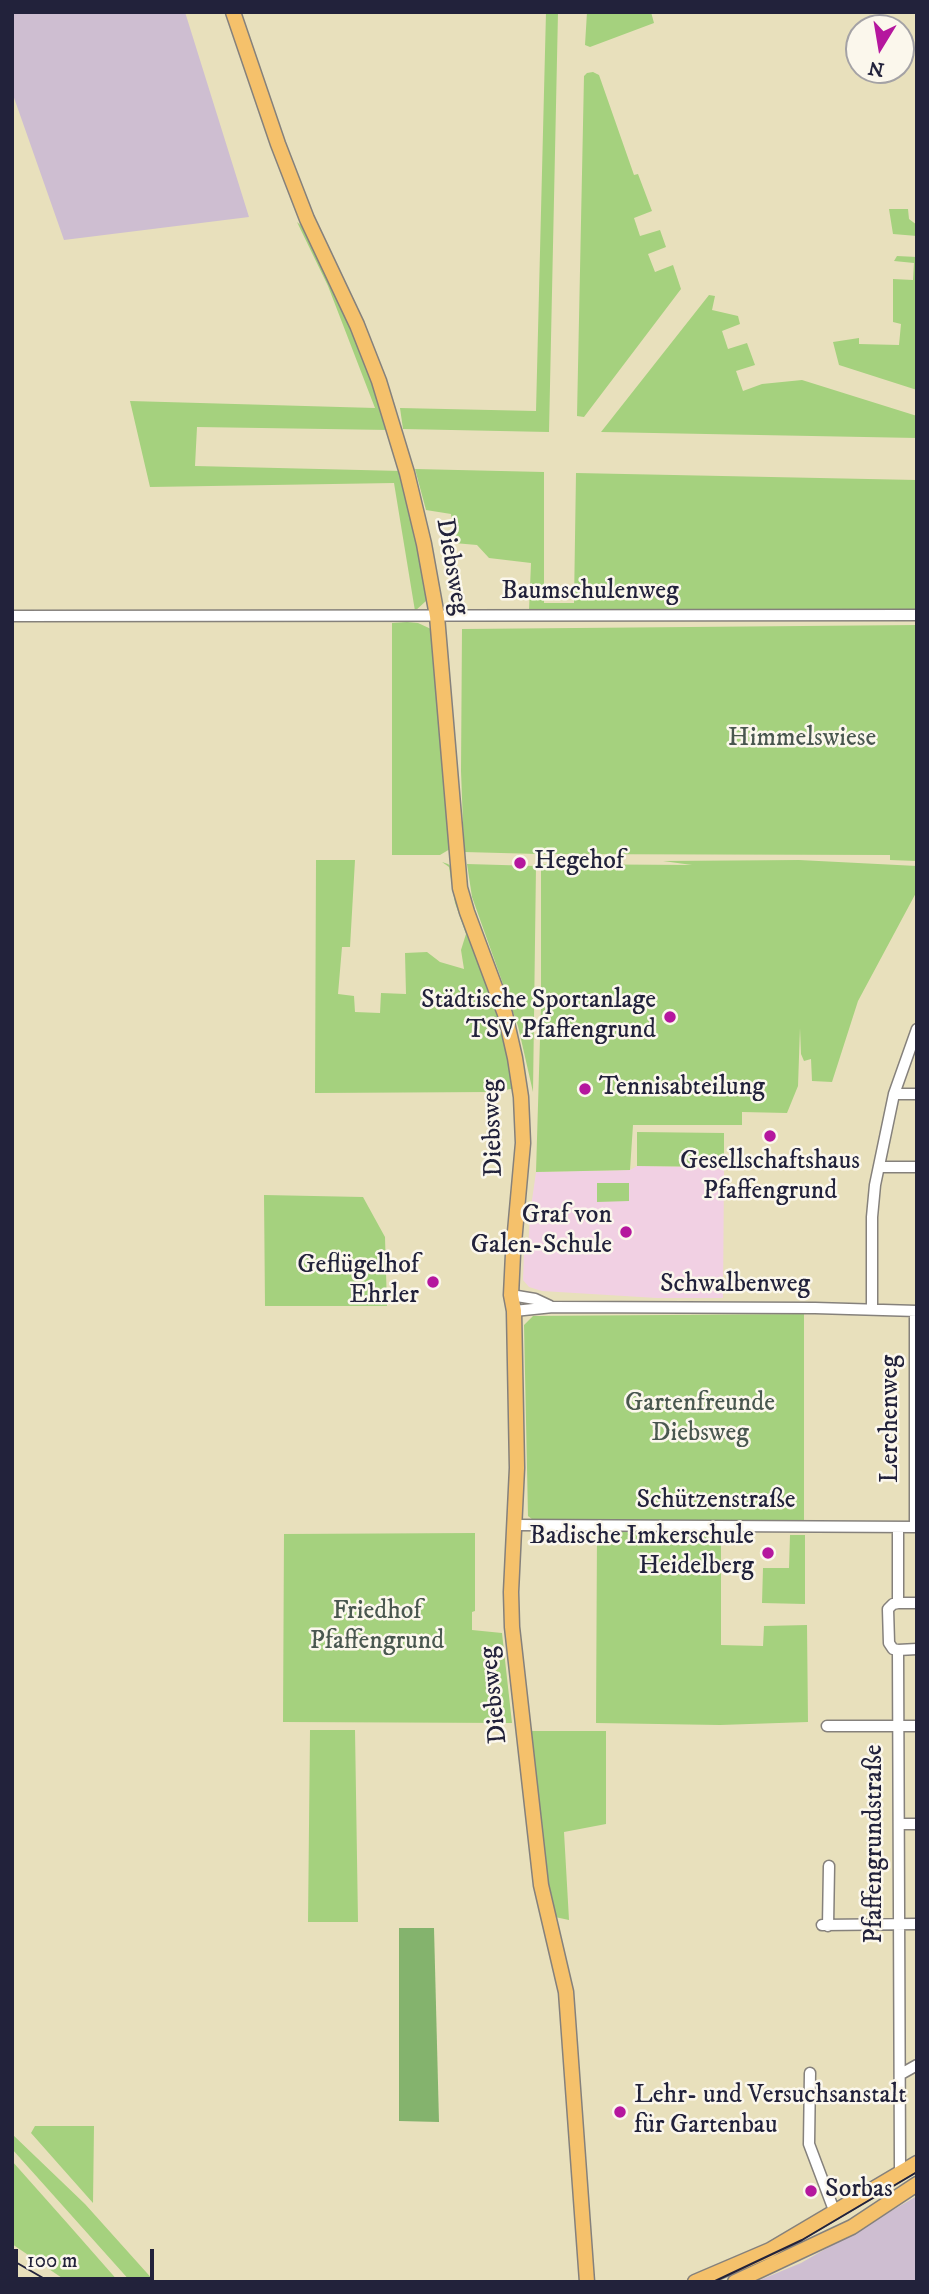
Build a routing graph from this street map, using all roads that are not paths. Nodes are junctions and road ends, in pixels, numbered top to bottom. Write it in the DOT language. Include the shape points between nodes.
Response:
graph roads {
  1 [pos="233,12"];
  2 [pos="437,615"];
  3 [pos="917,615"];
  4 [pos="12,616"];
  5 [pos="917,1029"];
  6 [pos="894,1094"];
  7 [pos="917,1094"];
  8 [pos="880,1167"];
  9 [pos="917,1167"];
  10 [pos="511,1295"];
  11 [pos="552,1307"];
  12 [pos="517,1310"];
  13 [pos="872,1310"];
  14 [pos="916,1311"];
  15 [pos="916,1417"];
  16 [pos="514,1525"];
  17 [pos="898,1527"];
  18 [pos="916,1527"];
  19 [pos="898,1603"];
  20 [pos="917,1603"];
  21 [pos="917,1649"];
  22 [pos="898,1650"];
  23 [pos="827,1726"];
  24 [pos="898,1726"];
  25 [pos="917,1726"];
  26 [pos="899,1824"];
  27 [pos="917,1824"];
  28 [pos="829,1867"];
  29 [pos="900,1924"];
  30 [pos="917,1924"];
  31 [pos="917,2066"];
  32 [pos="810,2073"];
  33 [pos="901,2074"];
  34 [pos="917,2163"];
  35 [pos="903,2172"];
  36 [pos="917,2184"];
  37 [pos="858,2200"];
  38 [pos="838,2212"];
  39 [pos="869,2216"];
  40 [pos="830,2237"];
  41 [pos="588,2280"];
  42 [pos="695,2282"];
  43 [pos="735,2282"];
  1 -- 2 [label="main road, Diebsweg" via="287,169 379,381 407,474"];
  2 -- 3 [label="street, Baumschulenweg"];
  2 -- 4 [label="street, Baumschulenweg"];
  2 -- 10 [label="main road, Diebsweg" via="460,888 505,1014 521,1097 523,1164"];
  5 -- 6 [label="street"];
  6 -- 7 [label="street"];
  6 -- 8 [label="street"];
  8 -- 9 [label="street"];
  8 -- 13 [label="street" via="872,1217"];
  10 -- 11 [label="street, Schwalbenweg"];
  10 -- 12 [label="main road, Diebsweg"];
  11 -- 12 [label="street, Schwalbenweg"];
  11 -- 13 [label="street, Schwalbenweg"];
  12 -- 16 [label="main road, Diebsweg"];
  13 -- 14 [label="street, Schwalbenweg"];
  14 -- 15 [label="street, Lerchenweg"];
  15 -- 18 [label="street, Lerchenweg"];
  16 -- 17 [label="street, Schützenstraße"];
  16 -- 41 [label="main road, Diebsweg" via="513,1627 541,1885 566,1992"];
  17 -- 18 [label="street, Schützenstraße"];
  17 -- 19 [label="street, Pfaffengrundstraße"];
  19 -- 20 [label="street"];
  19 -- 22 [label="street, Pfaffengrundstraße" via="888,1609 889,1643"];
  21 -- 22 [label="street"];
  22 -- 24 [label="street, Pfaffengrundstraße"];
  23 -- 24 [label="street"];
  24 -- 25 [label="street"];
  24 -- 26 [label="street, Pfaffengrundstraße"];
  26 -- 27 [label="street"];
  26 -- 29 [label="street, Pfaffengrundstraße"];
  28 -- 29 [label="street" via="825,1925"];
  29 -- 30 [label="street"];
  29 -- 33 [label="street, Pfaffengrundstraße"];
  31 -- 33 [label="street"];
  32 -- 38 [label="street" via="809,2144"];
  33 -- 35 [label="street, Pfaffengrundstraße"];
  34 -- 35 [label="main road"];
  35 -- 37 [label="main road"];
  36 -- 39 [label="main road"];
  37 -- 38 [label="main road"];
  37 -- 39 [label="main road"];
  38 -- 40 [label="main road" via="843,2225"];
  38 -- 42 [label="main road" via="770,2250"];
  39 -- 40 [label="main road"];
  40 -- 43 [label="main road"];
}
